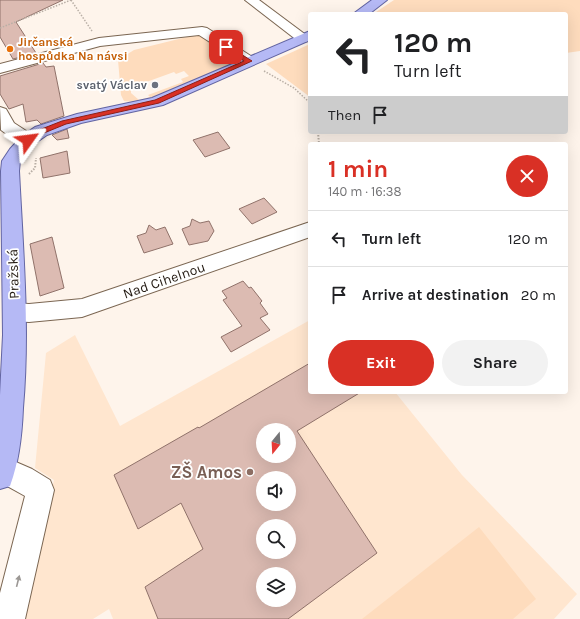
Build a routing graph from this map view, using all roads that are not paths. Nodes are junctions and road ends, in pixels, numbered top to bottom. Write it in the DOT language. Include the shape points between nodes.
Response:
graph roads {
  1 [pos="251,0"];
  2 [pos="381,0"];
  3 [pos="363,12"];
  4 [pos="307,36"];
  5 [pos="254,59"];
  6 [pos="0,69"];
  7 [pos="0,112"];
  8 [pos="28,140"];
  9 [pos="308,230"];
  10 [pos="14,312"];
  11 [pos="1,472"];
  12 [pos="9,619"];
  1 -- 4 [label="street"];
  2 -- 3 [label="main road"];
  4 -- 5 [label="main road, Pražská"];
  5 -- 6 [label="street" via="202,31 99,42"];
  5 -- 8 [label="main road, Pražská" via="157,102 64,122 41,131"];
  7 -- 8 [label="street" via="7,126"];
  8 -- 10 [label="main road, Pražská" via="11,161 10,171"];
  9 -- 10 [label="street, Nad Cihelnou" via="82,308"];
  10 -- 11 [label="main road, Pražská" via="11,401"];
  12 -- 11 [label="street, one-way" via="40,490"];
}
